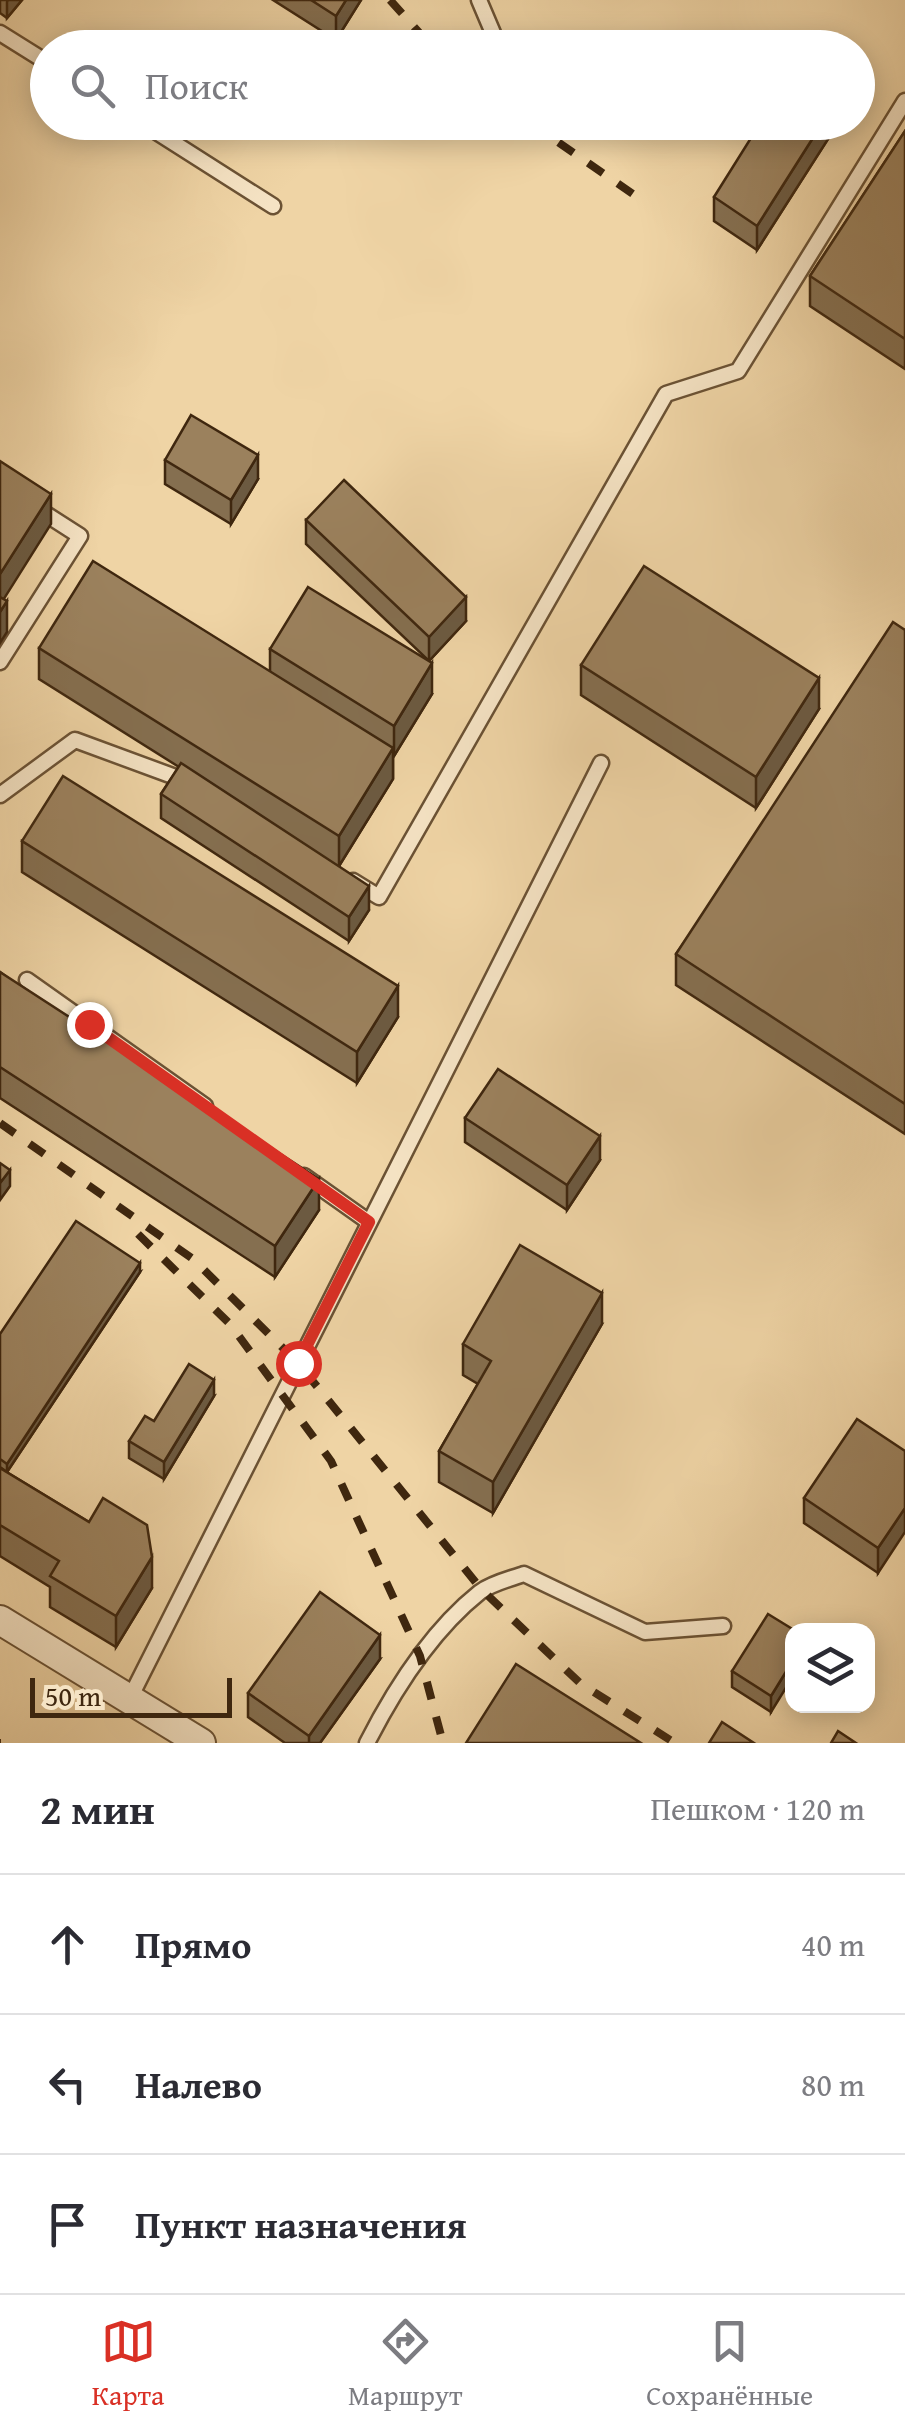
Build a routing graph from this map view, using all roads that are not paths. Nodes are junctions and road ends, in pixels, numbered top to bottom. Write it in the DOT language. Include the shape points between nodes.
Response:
graph roads {
  1 [pos="479,0"];
  2 [pos="492,30"];
  3 [pos="0,33"];
  4 [pos="30,52"];
  5 [pos="905,102"];
  6 [pos="169,140"];
  7 [pos="273,206"];
  8 [pos="32,505"];
  9 [pos="0,662"];
  10 [pos="601,763"];
  11 [pos="204,792"];
  12 [pos="0,795"];
  13 [pos="332,868"];
  14 [pos="27,980"];
  15 [pos="222,1118"];
  16 [pos="288,1164"];
  17 [pos="369,1222"];
  18 [pos="0,1620"];
  19 [pos="722,1626"];
  20 [pos="130,1698"];
  21 [pos="201,1743"];
  22 [pos="367,1743"];
  1 -- 2 [label="lane"];
  3 -- 4 [label="lane"];
  5 -- 13 [label="lane" via="738,371 666,394 380,896"];
  6 -- 7 [label="lane"];
  8 -- 9 [label="lane" via="80,536"];
  10 -- 17 [label="lane"];
  11 -- 12 [label="lane" via="74,740"];
  14 -- 15 [label="lane"];
  16 -- 17 [label="lane"];
  17 -- 20 [label="lane"];
  18 -- 20 [label="street"];
  19 -- 22 [label="lane" via="646,1632 524,1574 482,1590 436,1636 406,1673"];
  20 -- 21 [label="street"];
}
